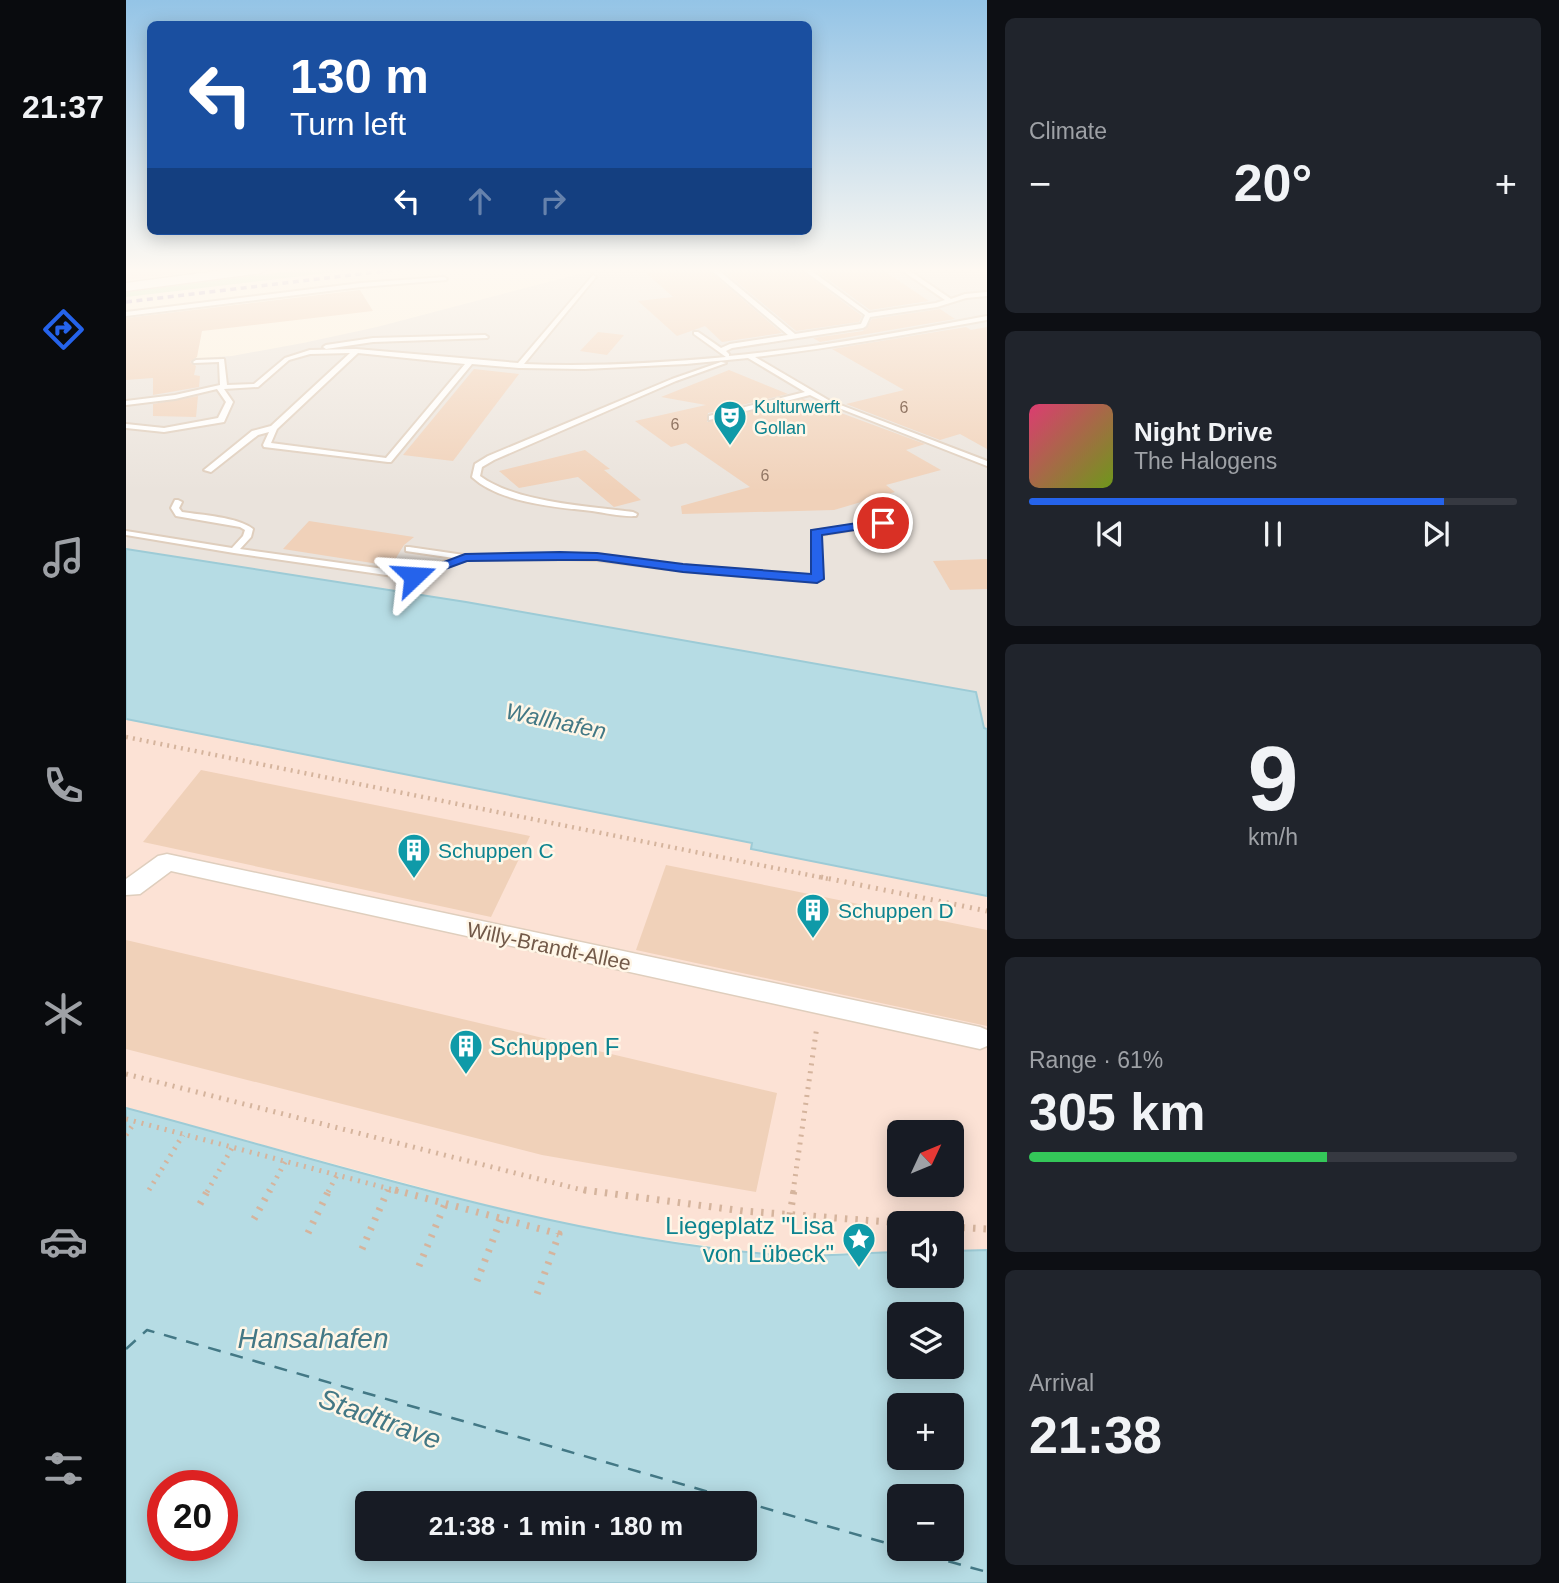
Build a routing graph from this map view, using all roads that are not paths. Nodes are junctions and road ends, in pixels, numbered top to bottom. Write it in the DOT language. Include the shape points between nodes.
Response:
graph roads {
  1 [pos="348,343"];
  2 [pos="538,343"];
  3 [pos="710,343"];
  4 [pos="752,343"];
  5 [pos="836,343"];
  6 [pos="356,351"];
  7 [pos="721,351"];
  8 [pos="310,352"];
  9 [pos="750,357"];
  10 [pos="736,359"];
  11 [pos="471,361"];
  12 [pos="196,366"];
  13 [pos="519,366"];
  14 [pos="222,387"];
  15 [pos="809,393"];
  16 [pos="126,403"];
  17 [pos="712,418"];
  18 [pos="126,426"];
  19 [pos="274,428"];
  20 [pos="987,464"];
  21 [pos="208,470"];
  22 [pos="177,502"];
  23 [pos="633,514"];
  24 [pos="883,523"];
  25 [pos="126,533"];
  26 [pos="409,549"];
  27 [pos="234,551"];
  28 [pos="465,557"];
  29 [pos="126,887"];
  30 [pos="980,1038"];
  1 -- 8 [label="lane"];
  2 -- 13 [label="lane"];
  3 -- 7 [label="lane"];
  4 -- 7 [label="lane"];
  5 -- 9 [label="lane"];
  6 -- 8 [label="lane"];
  6 -- 11 [label="lane"];
  6 -- 19 [label="lane"];
  7 -- 10 [label="lane"];
  8 -- 14 [label="lane" via="286,359 256,386"];
  9 -- 10 [label="lane"];
  9 -- 15 [label="lane"];
  10 -- 13 [label="lane"];
  10 -- 23 [label="lane" via="674,380 478,466 476,477 482,484 506,494"];
  11 -- 13 [label="lane"];
  11 -- 19 [label="lane" via="388,460 267,445"];
  12 -- 14 [label="lane" via="222,367"];
  14 -- 16 [label="lane"];
  14 -- 18 [label="lane" via="230,402 221,420 164,430"];
  15 -- 17 [label="lane"];
  15 -- 20 [label="lane"];
  19 -- 21 [label="lane" via="255,433"];
  22 -- 27 [label="lane" via="179,514 249,529"];
  24 -- 28 [label="lane" via="816,533 817,579 597,557"];
  25 -- 27 [label="lane"];
  26 -- 28 [label="lane"];
  27 -- 28 [label="lane" via="414,576"];
  29 -- 30 [label="street, Willy-Brandt-Allee" via="167,862"];
}
